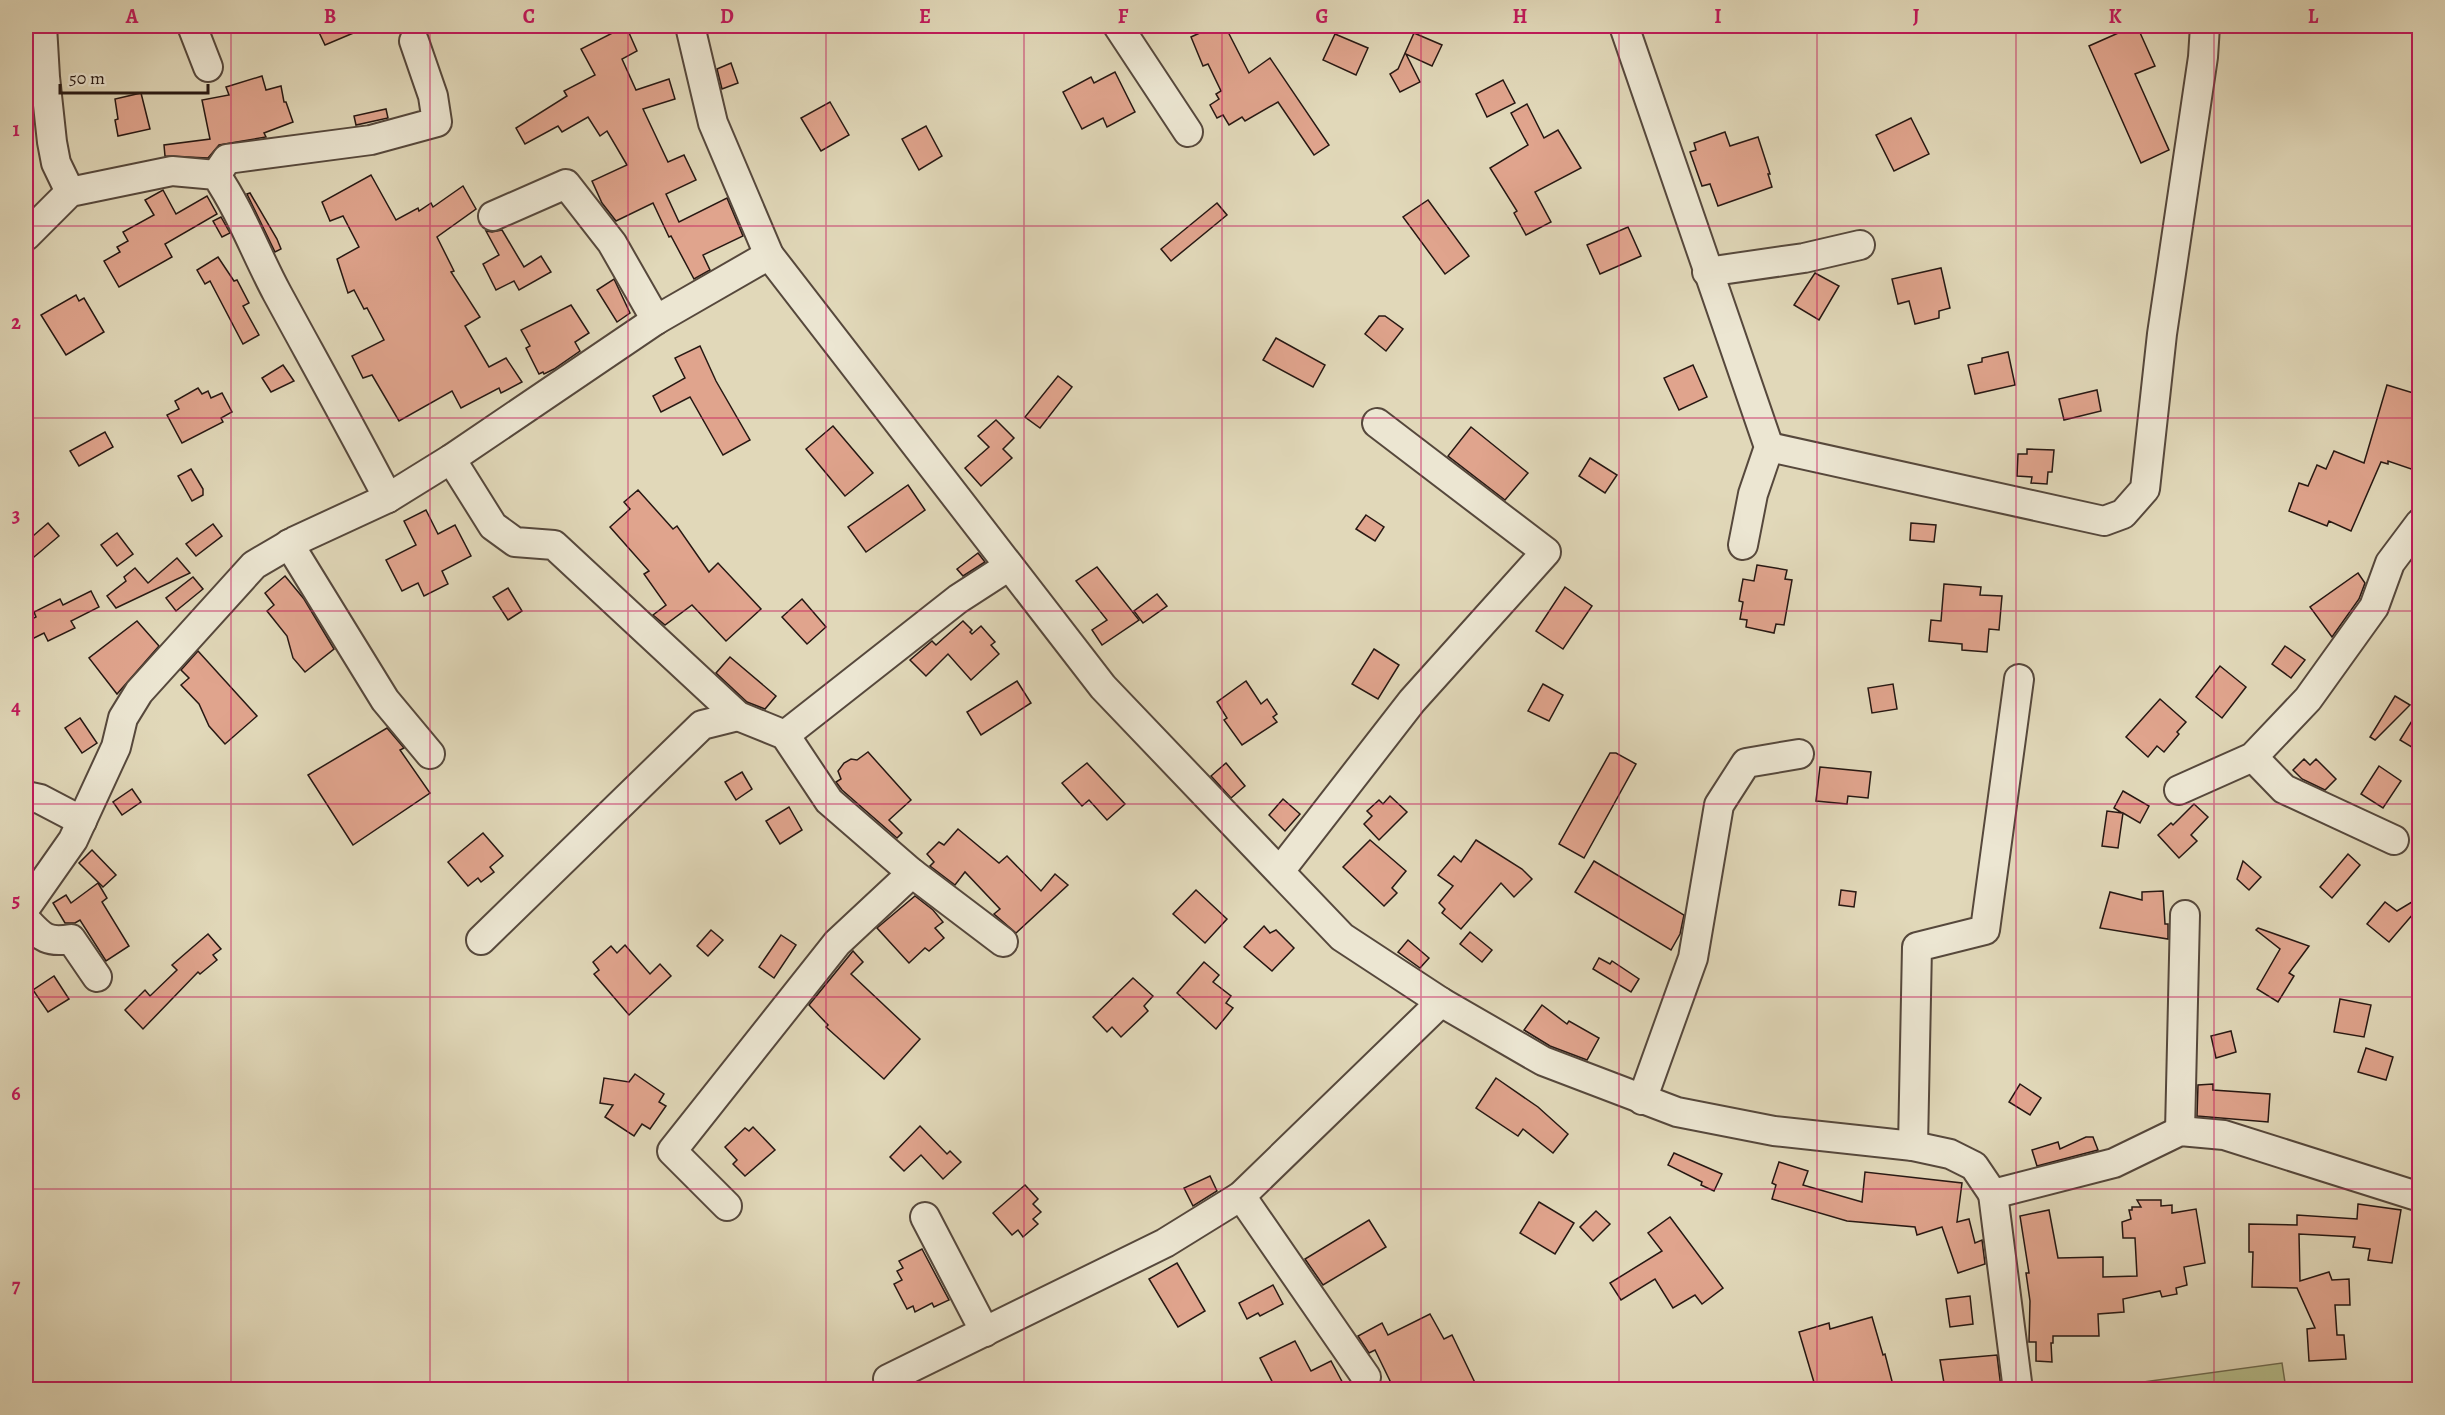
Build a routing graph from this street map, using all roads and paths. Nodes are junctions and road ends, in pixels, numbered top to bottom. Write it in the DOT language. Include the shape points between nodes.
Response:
graph roads {
  1 [pos="42,26"];
  2 [pos="192,26"];
  3 [pos="690,26"];
  4 [pos="1118,26"];
  5 [pos="1624,26"];
  6 [pos="2205,26"];
  7 [pos="414,41"];
  8 [pos="208,67"];
  9 [pos="45,77"];
  10 [pos="26,98"];
  11 [pos="1188,132"];
  12 [pos="216,175"];
  13 [pos="69,192"];
  14 [pos="493,216"];
  15 [pos="26,236"];
  16 [pos="1860,244"];
  17 [pos="769,255"];
  18 [pos="1707,272"];
  19 [pos="656,320"];
  20 [pos="1377,423"];
  21 [pos="1769,447"];
  22 [pos="451,459"];
  23 [pos="388,498"];
  24 [pos="2420,523"];
  25 [pos="289,544"];
  26 [pos="1743,545"];
  27 [pos="1009,566"];
  28 [pos="2019,679"];
  29 [pos="738,716"];
  30 [pos="785,735"];
  31 [pos="430,754"];
  32 [pos="1799,754"];
  33 [pos="2253,757"];
  34 [pos="2179,790"];
  35 [pos="26,796"];
  36 [pos="82,821"];
  37 [pos="2394,840"];
  38 [pos="1280,871"];
  39 [pos="912,873"];
  40 [pos="26,907"];
  41 [pos="2185,915"];
  42 [pos="26,920"];
  43 [pos="481,940"];
  44 [pos="1003,942"];
  45 [pos="97,977"];
  46 [pos="1441,1002"];
  47 [pos="1642,1100"];
  48 [pos="2181,1131"];
  49 [pos="1913,1146"];
  50 [pos="1993,1194"];
  51 [pos="1241,1196"];
  52 [pos="2420,1197"];
  53 [pos="727,1206"];
  54 [pos="925,1217"];
  55 [pos="986,1332"];
  56 [pos="1366,1377"];
  57 [pos="888,1379"];
  58 [pos="2018,1389"];
  1 -- 9 [label="street"];
  2 -- 8 [label="street"];
  3 -- 17 [label="street" via="713,123"];
  4 -- 11 [label="street"];
  5 -- 18 [label="street"];
  6 -- 21 [label="street" via="2162,334 2145,489 2123,514 2104,521"];
  7 -- 12 [label="street" via="433,96 437,122 371,140 227,159"];
  9 -- 10 [label="street"];
  9 -- 13 [label="street" via="56,163"];
  12 -- 13 [label="street" via="172,171"];
  12 -- 23 [label="street"];
  13 -- 15 [label="street"];
  14 -- 19 [label="street" via="566,184 612,243"];
  16 -- 18 [label="street" via="1804,258"];
  17 -- 19 [label="street"];
  17 -- 27 [label="street"];
  18 -- 21 [label="street"];
  19 -- 22 [label="street"];
  20 -- 38 [label="street" via="1546,552 1412,700"];
  21 -- 26 [label="street" via="1753,494"];
  22 -- 23 [label="street"];
  22 -- 29 [label="street" via="493,526 515,542 554,544"];
  23 -- 25 [label="street"];
  24 -- 33 [label="street" via="2390,563 2374,607 2308,699"];
  25 -- 31 [label="street" via="385,700"];
  25 -- 36 [label="street" via="254,565 139,692 123,718 116,747"];
  27 -- 30 [label="street" via="958,599"];
  27 -- 38 [label="street" via="1103,687"];
  28 -- 49 [label="street" via="1985,930 1917,947"];
  29 -- 30 [label="street"];
  29 -- 43 [label="street" via="702,725"];
  30 -- 39 [label="street" via="829,801"];
  32 -- 47 [label="street" via="1746,763 1719,805 1693,958"];
  33 -- 34 [label="street"];
  33 -- 37 [label="street" via="2284,789"];
  35 -- 36 [label="street"];
  36 -- 40 [label="street"];
  38 -- 46 [label="street" via="1342,937"];
  39 -- 44 [label="street"];
  39 -- 53 [label="street" via="837,943 672,1151"];
  41 -- 48 [label="street"];
  42 -- 45 [label="street" via="43,937 55,942 71,939"];
  46 -- 47 [label="street" via="1543,1061"];
  46 -- 51 [label="street"];
  47 -- 49 [label="street" via="1677,1112 1774,1131"];
  48 -- 50 [label="street" via="2114,1163"];
  48 -- 52 [label="street" via="2224,1135"];
  49 -- 50 [label="street" via="1950,1154 1974,1166"];
  50 -- 58 [label="street"];
  51 -- 55 [label="street" via="1165,1243"];
  51 -- 56 [label="street"];
  54 -- 55 [label="street"];
  55 -- 57 [label="street"];
}
